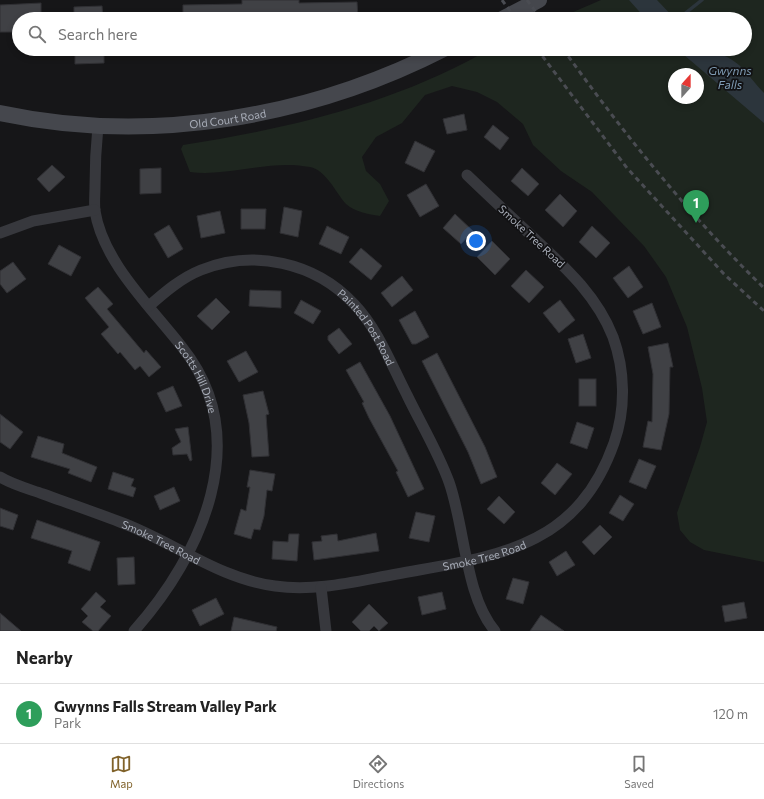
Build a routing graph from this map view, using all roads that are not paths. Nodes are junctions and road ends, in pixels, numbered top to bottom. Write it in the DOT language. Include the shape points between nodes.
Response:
graph roads {
  1 [pos="539,0"];
  2 [pos="516,12"];
  3 [pos="429,56"];
  4 [pos="0,113"];
  5 [pos="98,126"];
  6 [pos="467,175"];
  7 [pos="95,210"];
  8 [pos="0,233"];
  9 [pos="149,306"];
  10 [pos="0,477"];
  11 [pos="188,555"];
  12 [pos="468,561"];
  13 [pos="321,588"];
  14 [pos="134,631"];
  15 [pos="326,631"];
  16 [pos="495,631"];
  1 -- 2 [label="main road"];
  3 -- 5 [label="main road, Old Court Road" via="370,83 246,117 150,126"];
  4 -- 5 [label="main road, Old Court Road" via="50,122"];
  5 -- 7 [label="street, Scotts Hill Drive"];
  6 -- 12 [label="street, Smoke Tree Road" via="585,288 602,312 613,339 620,364 622,391 622,412 616,436 601,474 584,500 556,526 531,542 512,550"];
  7 -- 8 [label="street" via="33,221"];
  7 -- 9 [label="street, Scotts Hill Drive" via="117,265"];
  9 -- 11 [label="street, Scotts Hill Drive" via="197,368 208,394 216,426 218,449 214,486"];
  9 -- 12 [label="street, Painted Post Road" via="199,270 251,259 272,260 290,265 340,291 354,304 374,332 438,456 459,516"];
  10 -- 11 [label="street, Smoke Tree Road" via="122,522"];
  11 -- 13 [label="street, Smoke Tree Road" via="250,581 274,586"];
  11 -- 14 [label="street, Scotts Hill Drive" via="165,593"];
  12 -- 13 [label="street, Smoke Tree Road"];
  12 -- 16 [label="street, Painted Post Road" via="475,594"];
  13 -- 15 [label="street"];
}
